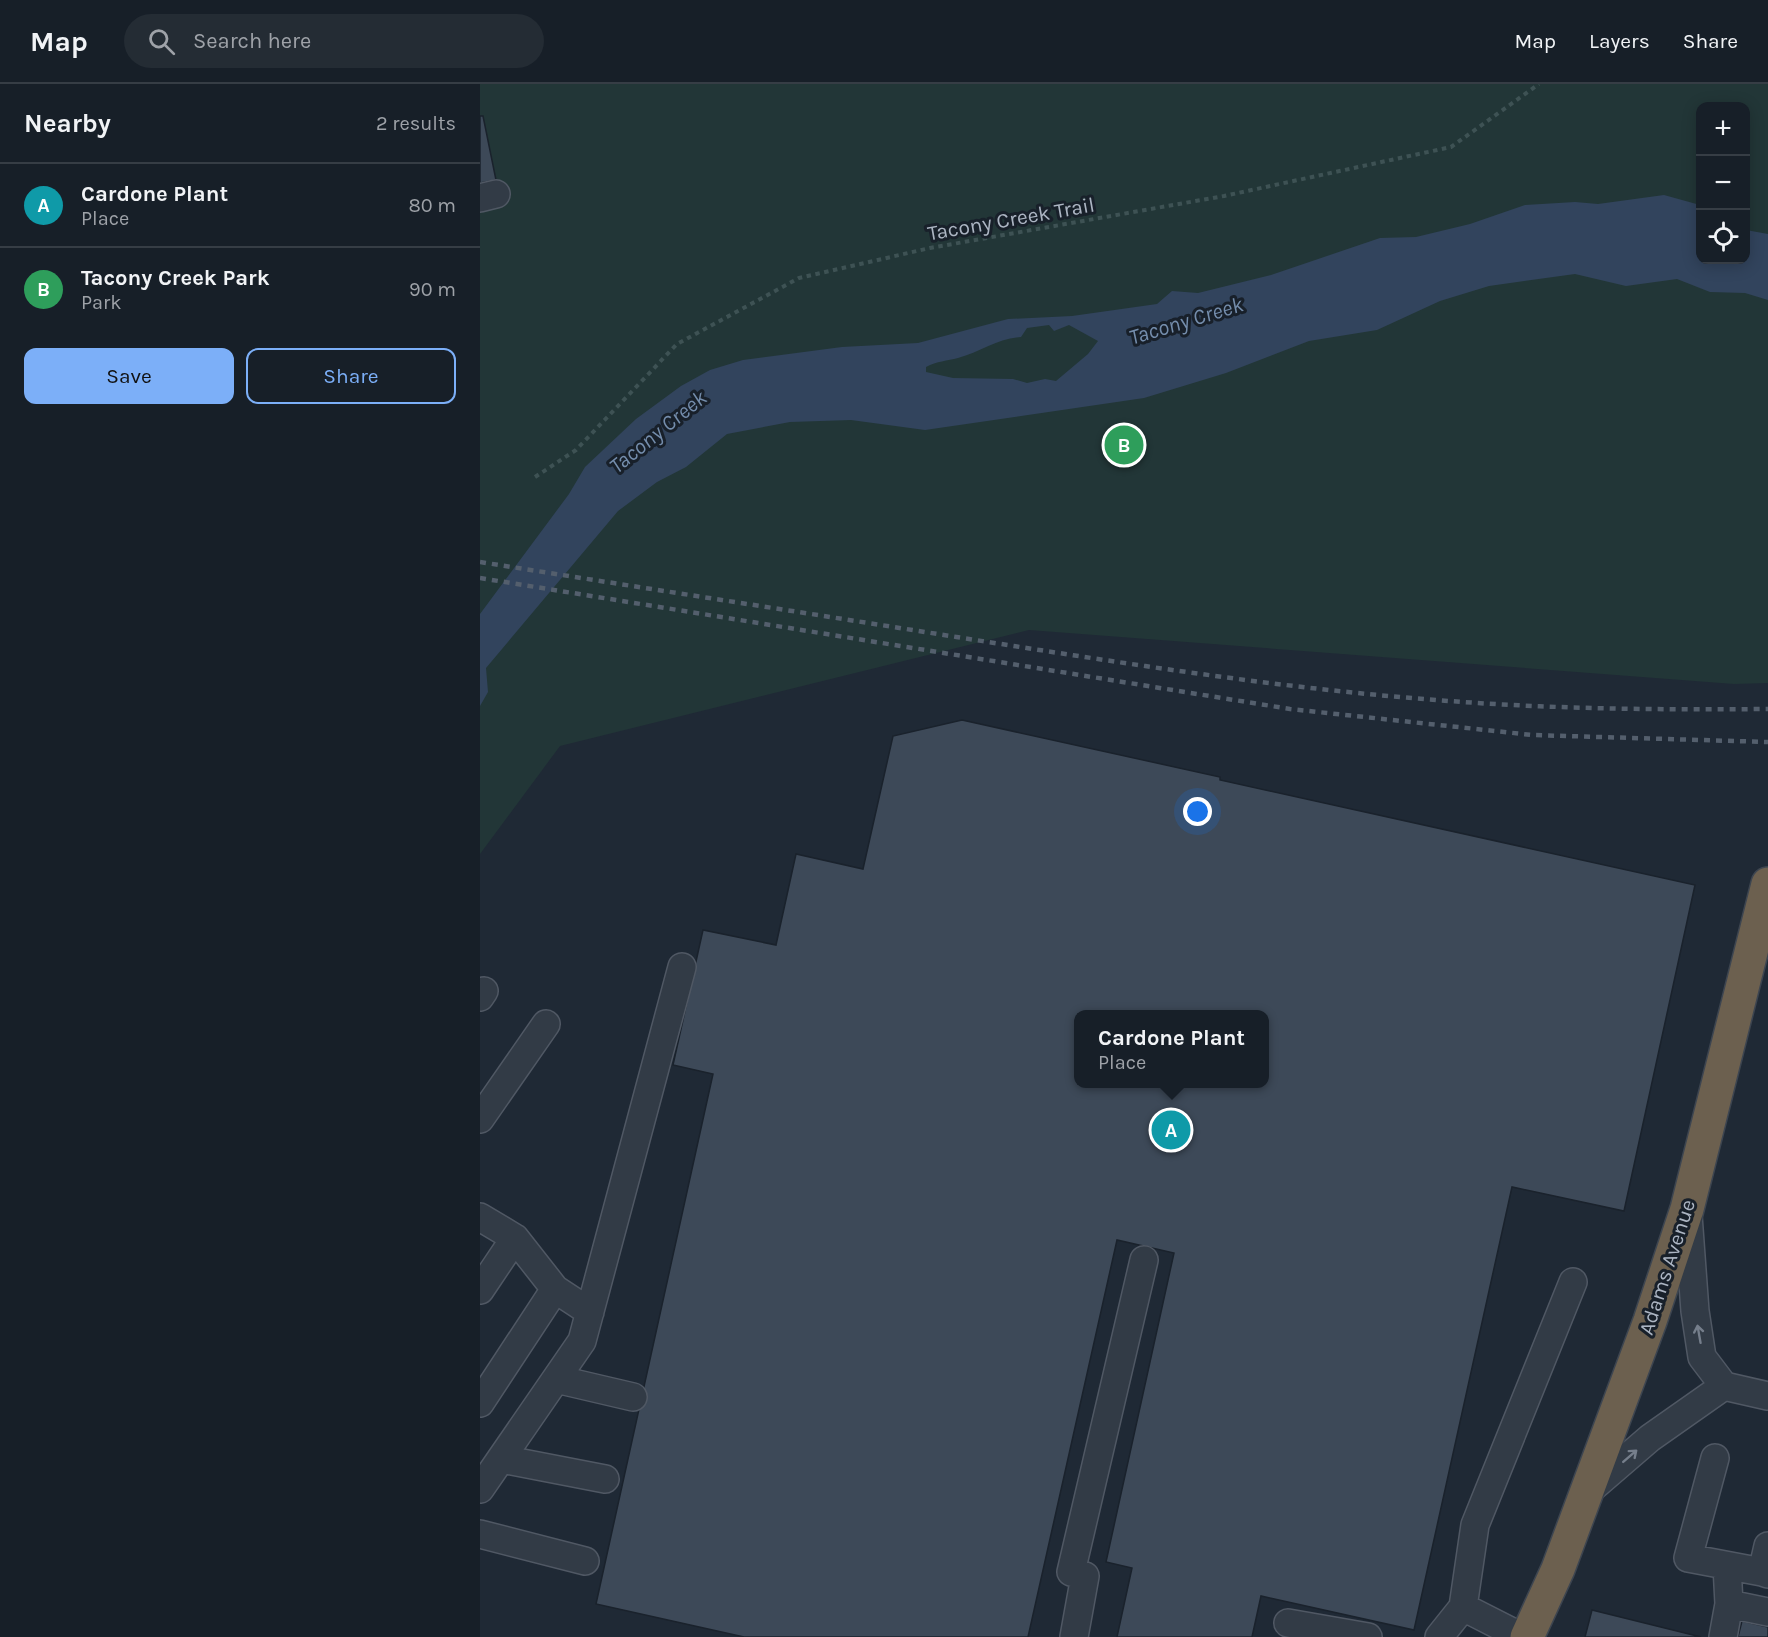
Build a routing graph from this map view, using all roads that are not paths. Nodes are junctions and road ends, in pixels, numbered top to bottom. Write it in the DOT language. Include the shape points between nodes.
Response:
graph roads {
  1 [pos="1768,884"];
  2 [pos="682,967"];
  3 [pos="546,1024"];
  4 [pos="480,1119"];
  5 [pos="1687,1209"];
  6 [pos="480,1217"];
  7 [pos="515,1238"];
  8 [pos="1144,1260"];
  9 [pos="1573,1282"];
  10 [pos="480,1290"];
  11 [pos="555,1290"];
  12 [pos="590,1312"];
  13 [pos="556,1379"];
  14 [pos="1724,1386"];
  15 [pos="1768,1396"];
  16 [pos="633,1397"];
  17 [pos="480,1403"];
  18 [pos="1715,1458"];
  19 [pos="501,1459"];
  20 [pos="605,1479"];
  21 [pos="480,1489"];
  22 [pos="1586,1494"];
  23 [pos="480,1534"];
  24 [pos="1768,1546"];
  25 [pos="585,1561"];
  26 [pos="1727,1566"];
  27 [pos="1765,1573"];
  28 [pos="1729,1604"];
  29 [pos="1463,1607"];
  30 [pos="1768,1612"];
  31 [pos="1288,1623"];
  32 [pos="1074,1637"];
  33 [pos="1368,1637"];
  34 [pos="1439,1637"];
  35 [pos="1522,1637"];
  36 [pos="1527,1637"];
  37 [pos="1723,1637"];
  1 -- 5 [label="highway, Adams Avenue"];
  2 -- 12 [label="lane"];
  3 -- 4 [label="lane"];
  14 -- 5 [label="lane, one-way" via="1702,1357"];
  5 -- 22 [label="highway, Adams Avenue"];
  6 -- 7 [label="lane"];
  7 -- 10 [label="lane"];
  7 -- 11 [label="lane"];
  8 -- 32 [label="lane" via="1071,1572 1085,1576"];
  9 -- 29 [label="lane" via="1475,1525"];
  11 -- 12 [label="lane"];
  11 -- 17 [label="lane"];
  12 -- 13 [label="lane" via="582,1341"];
  13 -- 16 [label="lane"];
  13 -- 19 [label="lane"];
  14 -- 15 [label="lane"];
  22 -- 14 [label="lane, one-way" via="1650,1438"];
  18 -- 26 [label="lane" via="1688,1558"];
  19 -- 20 [label="lane"];
  19 -- 21 [label="lane"];
  22 -- 36 [label="highway, Adams Avenue"];
  23 -- 25 [label="lane"];
  24 -- 27 [label="lane"];
  26 -- 27 [label="lane"];
  26 -- 28 [label="lane"];
  28 -- 30 [label="lane"];
  28 -- 37 [label="lane"];
  29 -- 34 [label="lane"];
  29 -- 35 [label="lane"];
  31 -- 33 [label="lane"];
}
